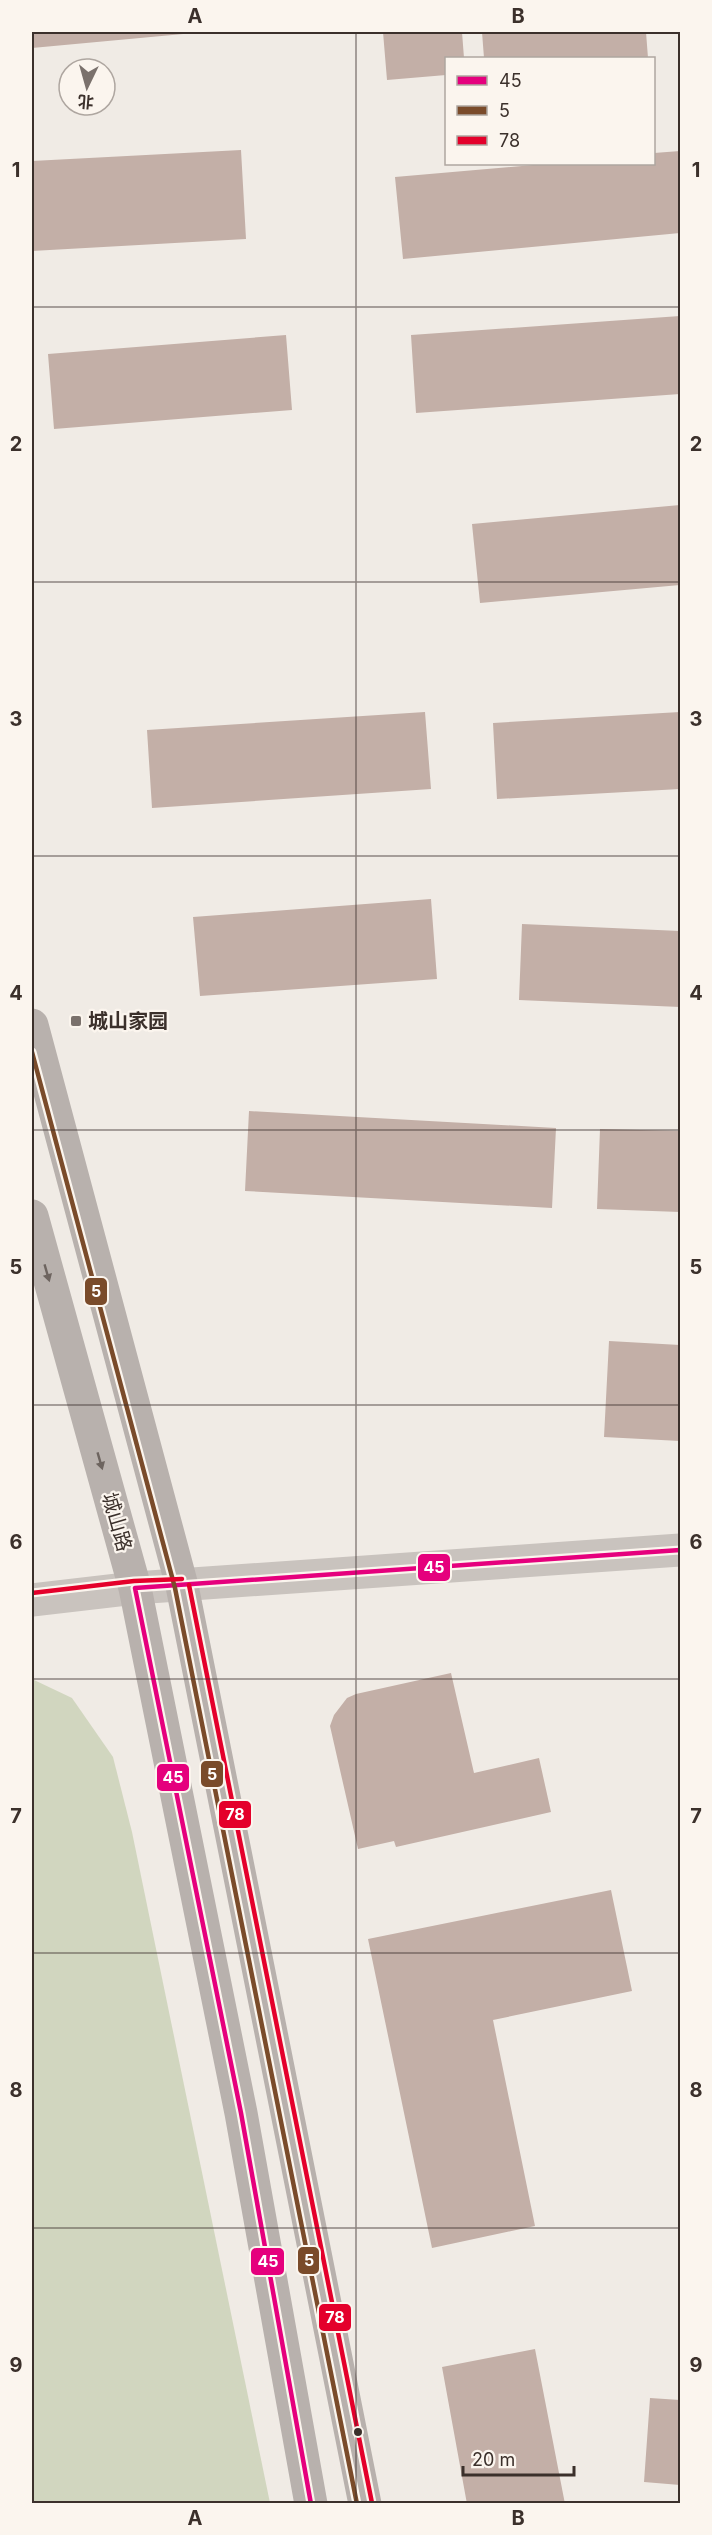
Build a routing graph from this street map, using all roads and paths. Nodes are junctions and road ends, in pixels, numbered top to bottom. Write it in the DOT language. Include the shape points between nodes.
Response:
graph roads {
  1 [pos="32,1025"];
  2 [pos="32,1216"];
  3 [pos="681,1550"];
  4 [pos="182,1586"];
  5 [pos="135,1588"];
  6 [pos="32,1599"];
  7 [pos="312,2504"];
  8 [pos="365,2504"];
  1 -- 4 [label="main road"];
  2 -- 5 [label="main road, 城山路, one-way"];
  3 -- 4 [label="street"];
  4 -- 5 [label="street"];
  4 -- 8 [label="main road"];
  5 -- 6 [label="street"];
  5 -- 7 [label="main road, 城山路" via="241,2113"];
}
